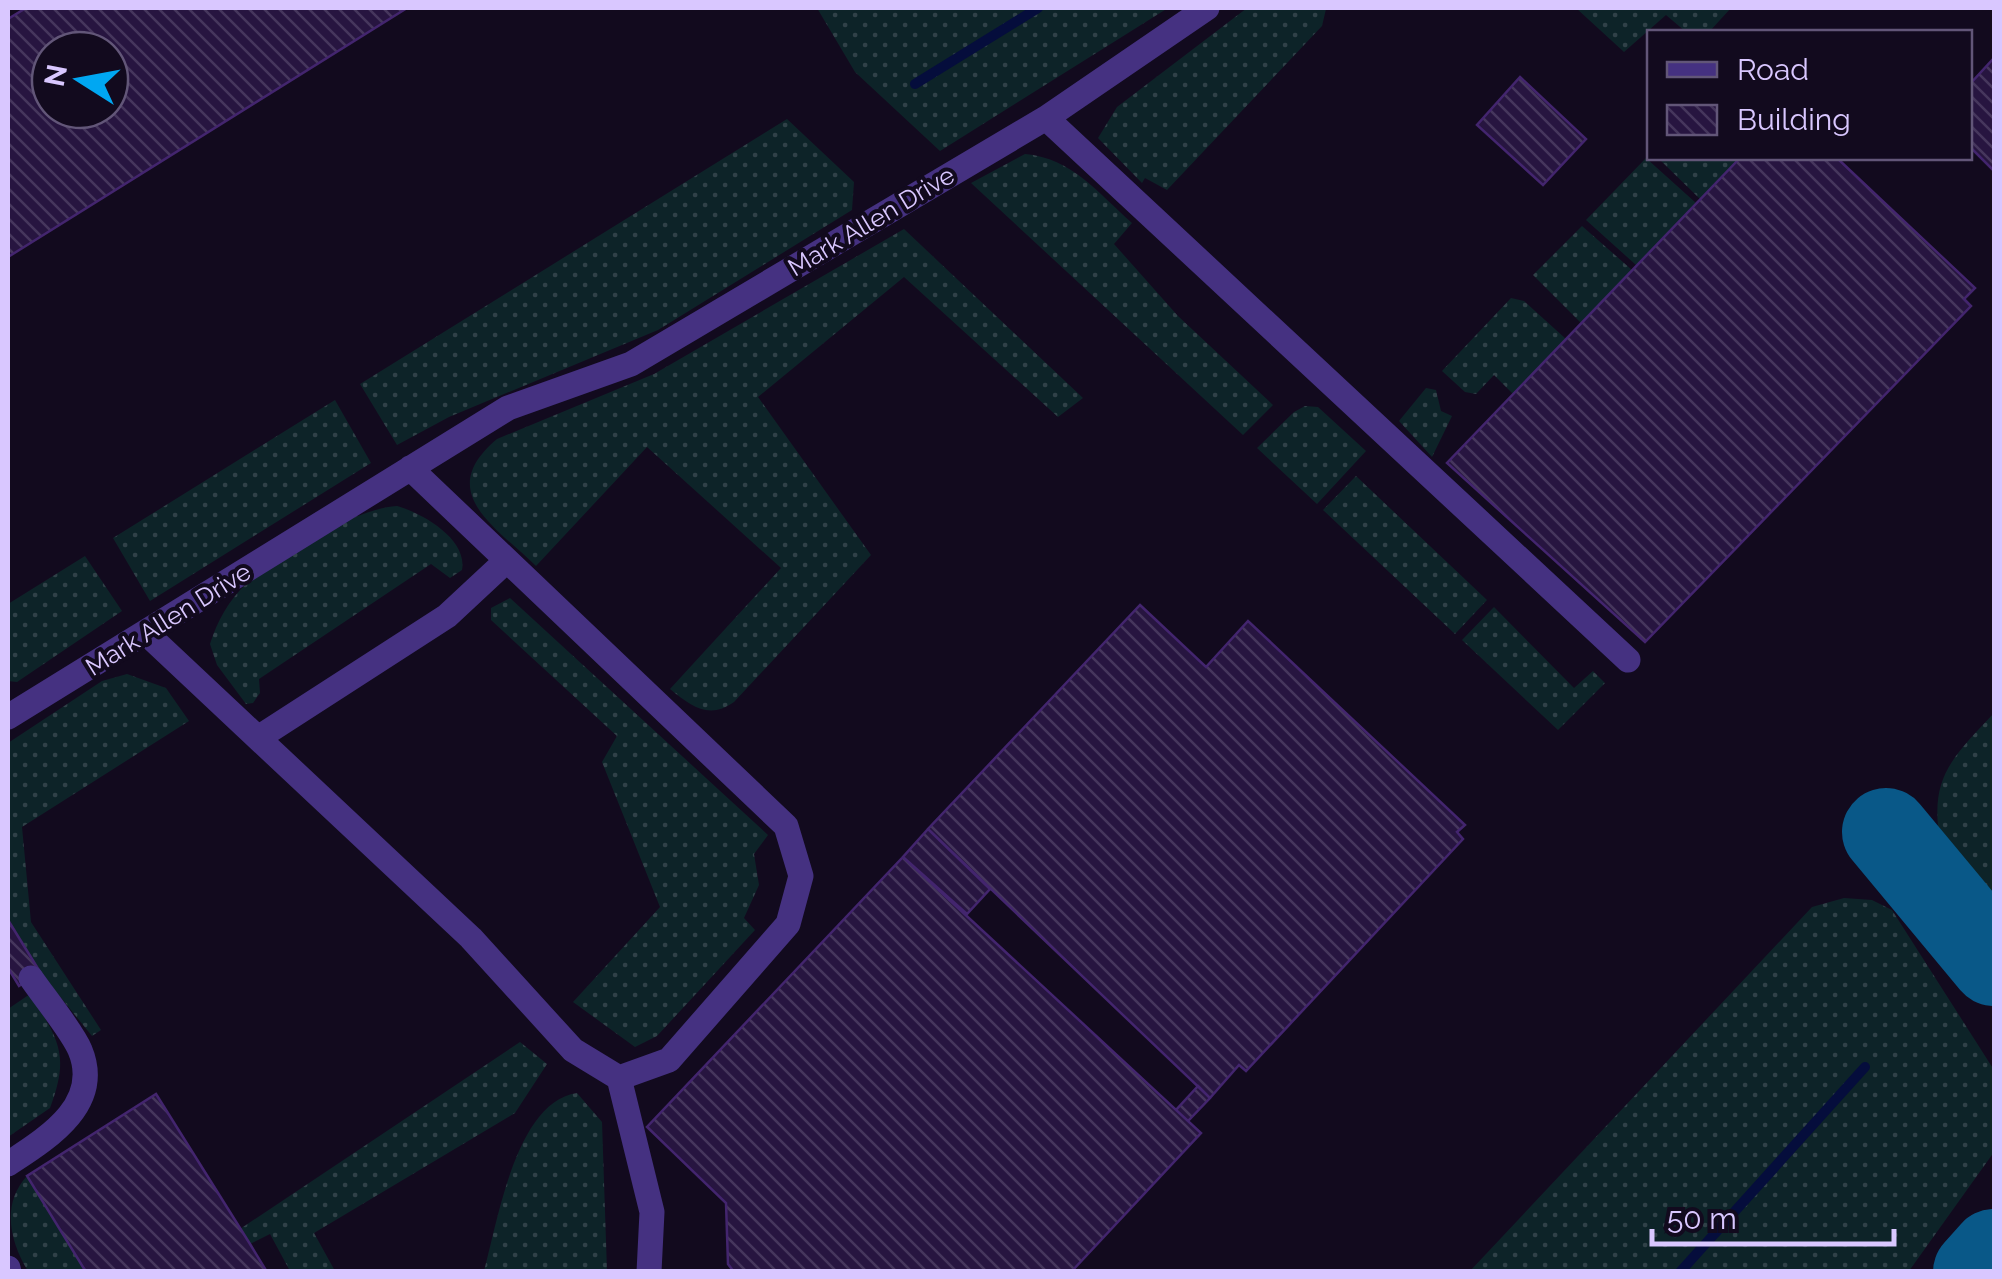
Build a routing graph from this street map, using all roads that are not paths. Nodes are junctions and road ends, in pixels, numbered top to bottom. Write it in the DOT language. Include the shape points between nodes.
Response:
graph roads {
  1 [pos="1208,8"];
  2 [pos="1046,118"];
  3 [pos="410,468"];
  4 [pos="505,562"];
  5 [pos="147,634"];
  6 [pos="1628,660"];
  7 [pos="8,717"];
  8 [pos="258,738"];
  9 [pos="32,978"];
  10 [pos="620,1078"];
  11 [pos="8,1164"];
  12 [pos="649,1272"];
  1 -- 2 [label="lane, Mark Allen Drive"];
  2 -- 3 [label="lane, Mark Allen Drive" via="630,364 508,408"];
  2 -- 6 [label="lane"];
  3 -- 4 [label="lane"];
  3 -- 5 [label="lane, Mark Allen Drive"];
  4 -- 8 [label="lane" via="447,616"];
  4 -- 10 [label="lane" via="786,826 801,876 788,924 669,1060"];
  5 -- 7 [label="lane, Mark Allen Drive"];
  5 -- 8 [label="lane"];
  8 -- 10 [label="lane" via="471,938 573,1050"];
  9 -- 11 [label="lane" via="79,1047 86,1080 75,1110"];
  10 -- 12 [label="lane" via="652,1212"];
}
